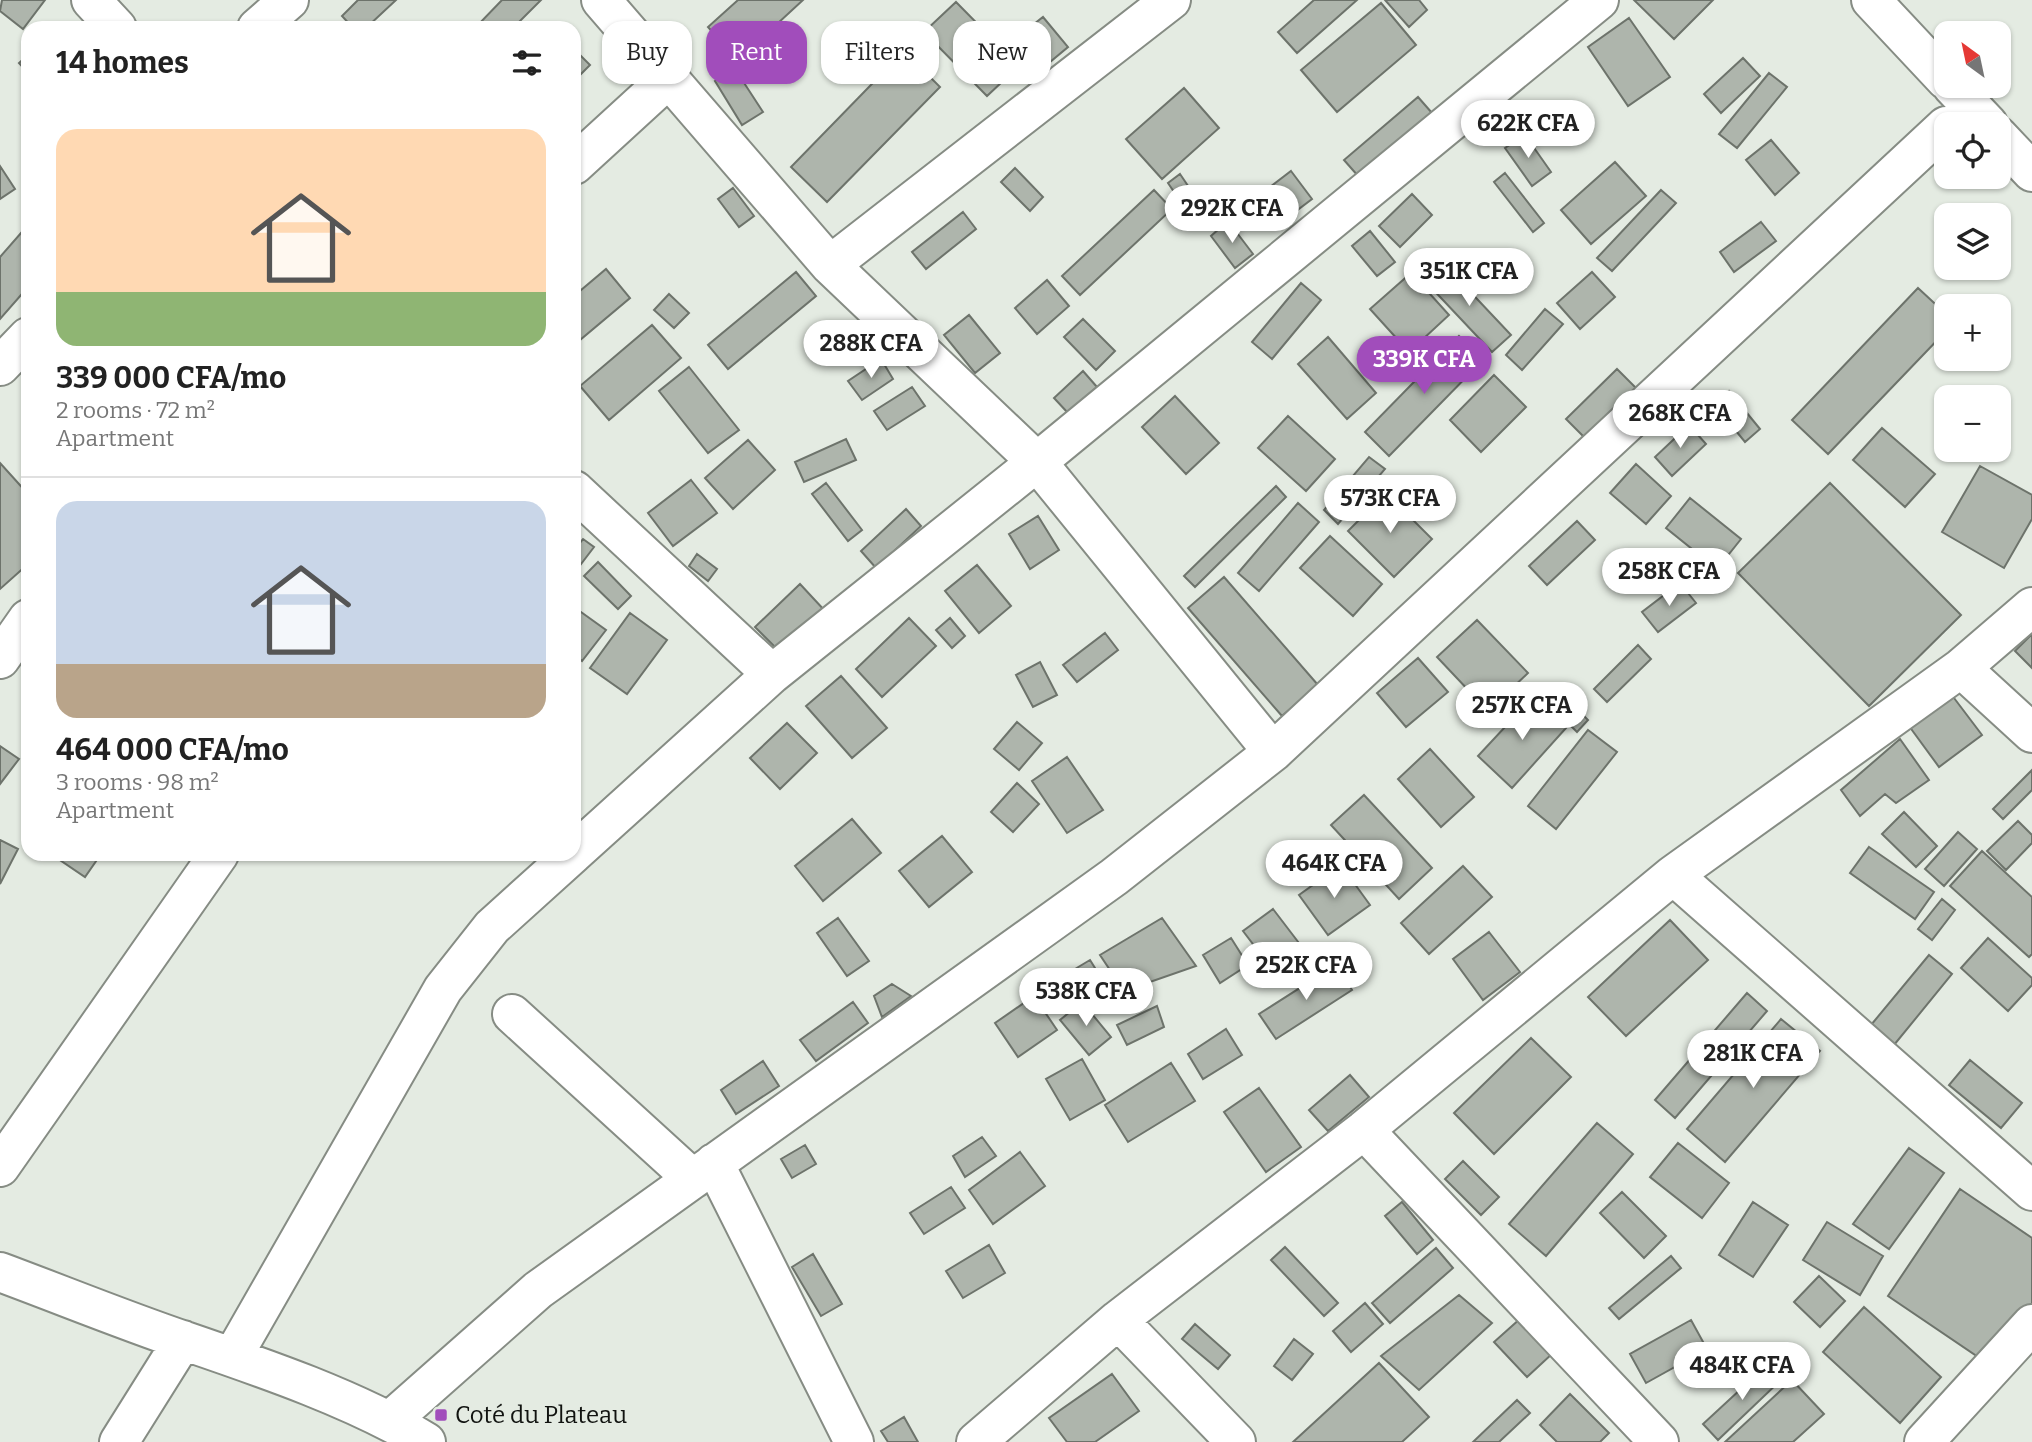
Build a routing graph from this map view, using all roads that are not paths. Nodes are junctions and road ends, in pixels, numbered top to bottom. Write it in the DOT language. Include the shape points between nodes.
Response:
graph roads {
  1 [pos="91,0"];
  2 [pos="289,0"];
  3 [pos="601,0"];
  4 [pos="1171,0"];
  5 [pos="1598,0"];
  6 [pos="1871,0"];
  7 [pos="110,21"];
  8 [pos="265,21"];
  9 [pos="619,21"];
  10 [pos="662,84"];
  11 [pos="673,84"];
  12 [pos="1958,107"];
  13 [pos="2011,150"];
  14 [pos="581,159"];
  15 [pos="2032,172"];
  16 [pos="830,265"];
  17 [pos="21,344"];
  18 [pos="0,366"];
  19 [pos="1037,463"];
  20 [pos="581,497"];
  21 [pos="2032,607"];
  22 [pos="21,629"];
  23 [pos="0,659"];
  24 [pos="1961,668"];
  25 [pos="772,674"];
  26 [pos="2032,733"];
  27 [pos="1273,752"];
  28 [pos="581,848"];
  29 [pos="214,861"];
  30 [pos="566,861"];
  31 [pos="1673,875"];
  32 [pos="512,1014"];
  33 [pos="1364,1130"];
  34 [pos="0,1167"];
  35 [pos="703,1171"];
  36 [pos="2032,1191"];
  37 [pos="0,1272"];
  38 [pos="1118,1320"];
  39 [pos="2032,1324"];
  40 [pos="183,1340"];
  41 [pos="233,1356"];
  42 [pos="391,1420"];
  43 [pos="119,1442"];
  44 [pos="426,1442"];
  45 [pos="854,1442"];
  46 [pos="976,1442"];
  47 [pos="1236,1442"];
  48 [pos="1659,1442"];
  49 [pos="1924,1442"];
  1 -- 7 [label="street"];
  2 -- 8 [label="street"];
  3 -- 9 [label="street"];
  4 -- 16 [label="street"];
  5 -- 19 [label="street"];
  6 -- 12 [label="street"];
  10 -- 14 [label="street"];
  11 -- 16 [label="street"];
  12 -- 27 [label="street"];
  13 -- 15 [label="street"];
  16 -- 19 [label="street"];
  17 -- 18 [label="street"];
  19 -- 25 [label="street"];
  19 -- 27 [label="street"];
  20 -- 25 [label="street"];
  21 -- 24 [label="street"];
  22 -- 23 [label="street"];
  24 -- 26 [label="street"];
  24 -- 31 [label="street"];
  25 -- 28 [label="street"];
  27 -- 35 [label="street" via="1114,877"];
  29 -- 34 [label="street"];
  30 -- 41 [label="street" via="492,927 443,989"];
  31 -- 33 [label="street"];
  31 -- 36 [label="street"];
  32 -- 35 [label="street"];
  33 -- 38 [label="street"];
  33 -- 48 [label="street"];
  35 -- 42 [label="street" via="538,1290"];
  35 -- 45 [label="street"];
  37 -- 40 [label="street"];
  38 -- 46 [label="street"];
  38 -- 47 [label="street"];
  39 -- 49 [label="street"];
  40 -- 41 [label="street"];
  40 -- 43 [label="street"];
  41 -- 42 [label="street"];
  42 -- 44 [label="street"];
}
